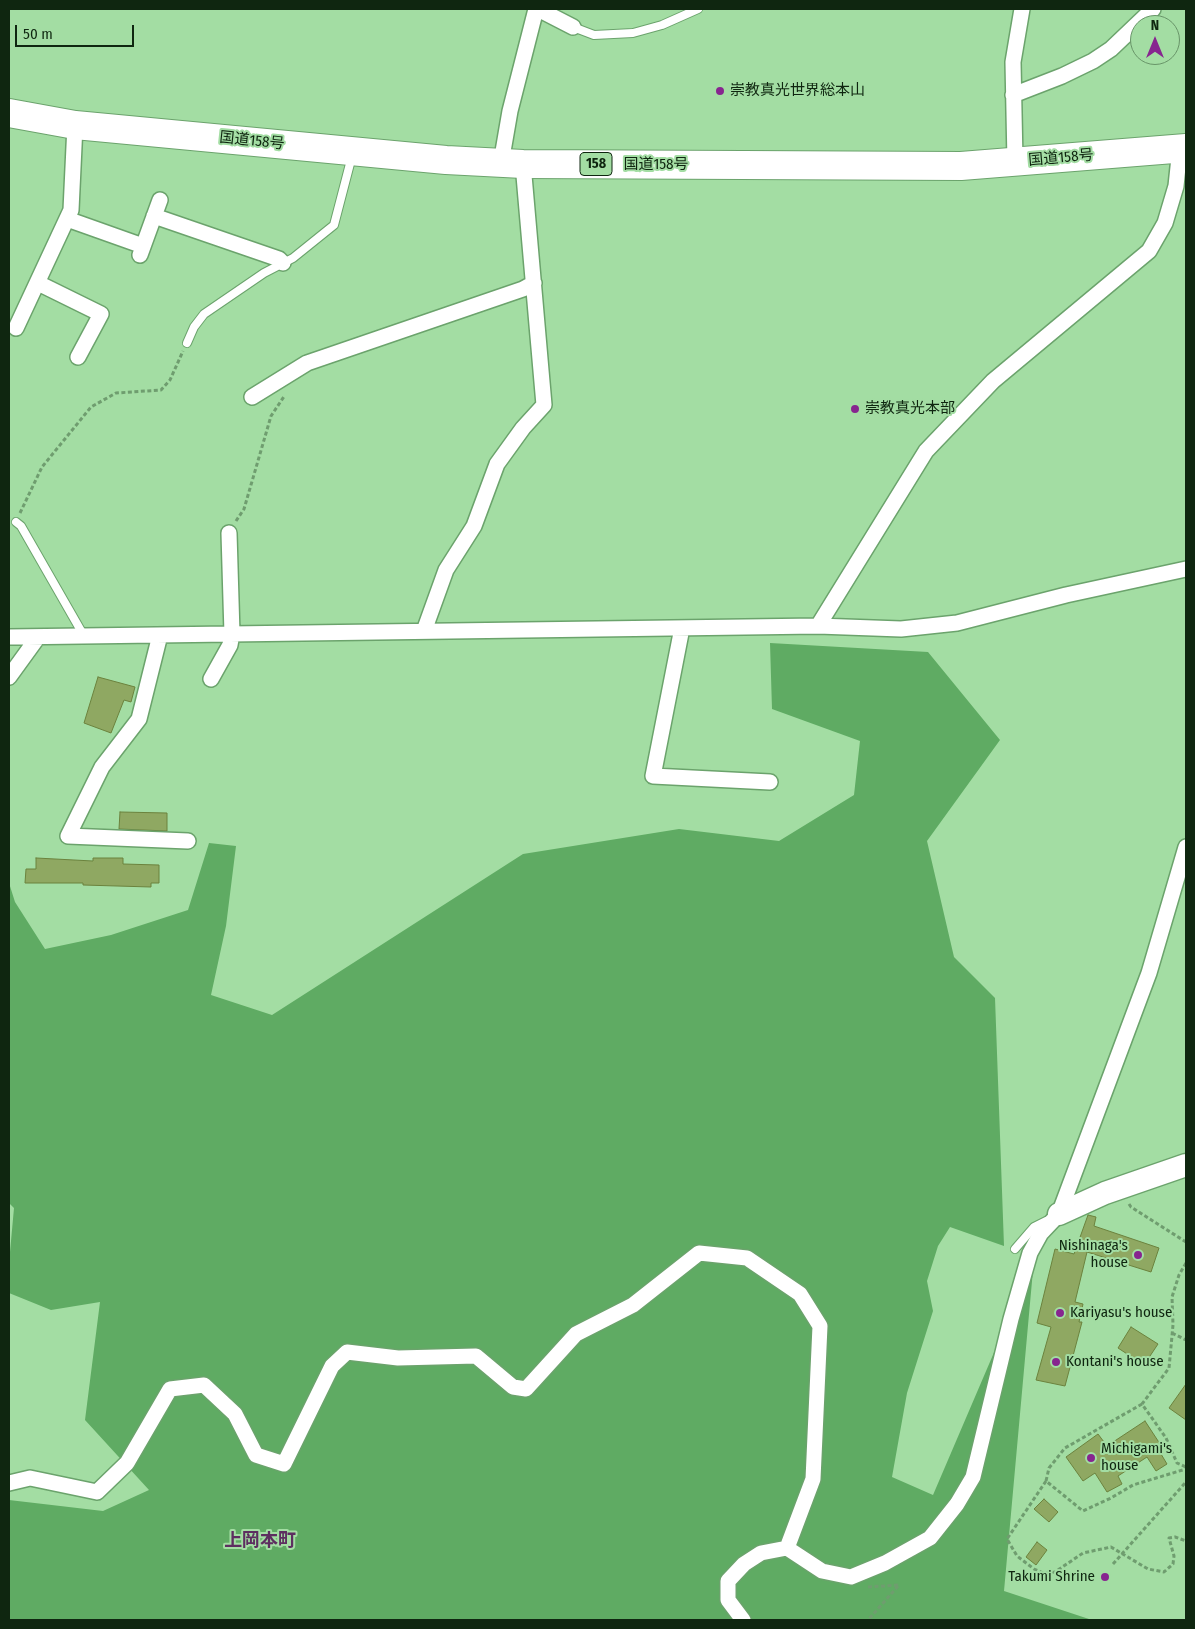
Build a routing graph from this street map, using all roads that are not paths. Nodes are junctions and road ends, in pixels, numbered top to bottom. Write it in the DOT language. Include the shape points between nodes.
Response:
graph roads {
  1 [pos="537,9"];
  2 [pos="698,9"];
  3 [pos="1022,9"];
  4 [pos="1152,9"];
  5 [pos="573,26"];
  6 [pos="1012,95"];
  7 [pos="9,113"];
  8 [pos="75,125"];
  9 [pos="1183,148"];
  10 [pos="354,151"];
  11 [pos="1015,162"];
  12 [pos="512,164"];
  13 [pos="160,200"];
  14 [pos="154,216"];
  15 [pos="67,219"];
  16 [pos="283,263"];
  17 [pos="38,283"];
  18 [pos="534,283"];
  19 [pos="16,328"];
  20 [pos="187,342"];
  21 [pos="78,357"];
  22 [pos="252,397"];
  23 [pos="16,522"];
  24 [pos="229,533"];
  25 [pos="1186,568"];
  26 [pos="818,626"];
  27 [pos="682,628"];
  28 [pos="424,631"];
  29 [pos="232,634"];
  30 [pos="160,635"];
  31 [pos="84,636"];
  32 [pos="9,637"];
  33 [pos="38,637"];
  34 [pos="9,676"];
  35 [pos="211,678"];
  36 [pos="770,782"];
  37 [pos="188,841"];
  38 [pos="1186,847"];
  39 [pos="1186,1165"];
  40 [pos="1059,1214"];
  41 [pos="1015,1249"];
  42 [pos="9,1483"];
  43 [pos="787,1548"];
  44 [pos="743,1620"];
  1 -- 5 [label="street"];
  1 -- 12 [label="street" via="510,112"];
  2 -- 5 [label="lane" via="662,25 633,33 594,35"];
  3 -- 6 [label="street"];
  4 -- 6 [label="street" via="1111,49 1092,61 1054,80"];
  6 -- 11 [label="street"];
  7 -- 8 [label="highway, 国道158号 / 158"];
  8 -- 10 [label="highway, 国道158号 / 158"];
  8 -- 15 [label="street" via="71,210"];
  9 -- 11 [label="highway, 国道158号 / 158"];
  9 -- 26 [label="street" via="1165,223 1149,251 993,381 926,451"];
  10 -- 12 [label="highway, 国道158号 / 158"];
  10 -- 16 [label="lane" via="334,225"];
  11 -- 12 [label="highway, 国道158号 / 158" via="961,166"];
  12 -- 18 [label="street"];
  13 -- 14 [label="street"];
  14 -- 15 [label="street" via="141,251"];
  14 -- 16 [label="street"];
  15 -- 17 [label="street"];
  16 -- 20 [label="lane" via="204,314"];
  17 -- 19 [label="street"];
  17 -- 21 [label="street" via="101,314"];
  18 -- 22 [label="street" via="307,363"];
  18 -- 28 [label="street" via="544,405 497,464 474,526 446,570"];
  23 -- 31 [label="lane"];
  24 -- 29 [label="street"];
  25 -- 26 [label="street" via="957,622 901,628"];
  26 -- 27 [label="street"];
  27 -- 28 [label="street"];
  27 -- 36 [label="street" via="652,776"];
  28 -- 29 [label="street"];
  29 -- 30 [label="street"];
  29 -- 35 [label="street" via="230,645"];
  30 -- 31 [label="street"];
  30 -- 37 [label="street" via="139,719 102,767 68,836"];
  31 -- 33 [label="street"];
  32 -- 33 [label="street"];
  33 -- 34 [label="street"];
  38 -- 40 [label="street" via="1149,973"];
  39 -- 40 [label="street"];
  40 -- 41 [label="lane" via="1034,1227"];
  40 -- 43 [label="street" via="1041,1234 1030,1254 973,1478 930,1538 851,1577 822,1571"];
  42 -- 43 [label="street" via="30,1478 97,1492 127,1463 170,1389 204,1385 235,1414 256,1455 284,1464 332,1366 347,1352 398,1358 476,1356 513,1387 526,1389 576,1334 633,1305 699,1253 747,1258 800,1294 820,1326 813,1479"];
  43 -- 44 [label="street" via="761,1553 744,1564 728,1581 728,1600"];
}
